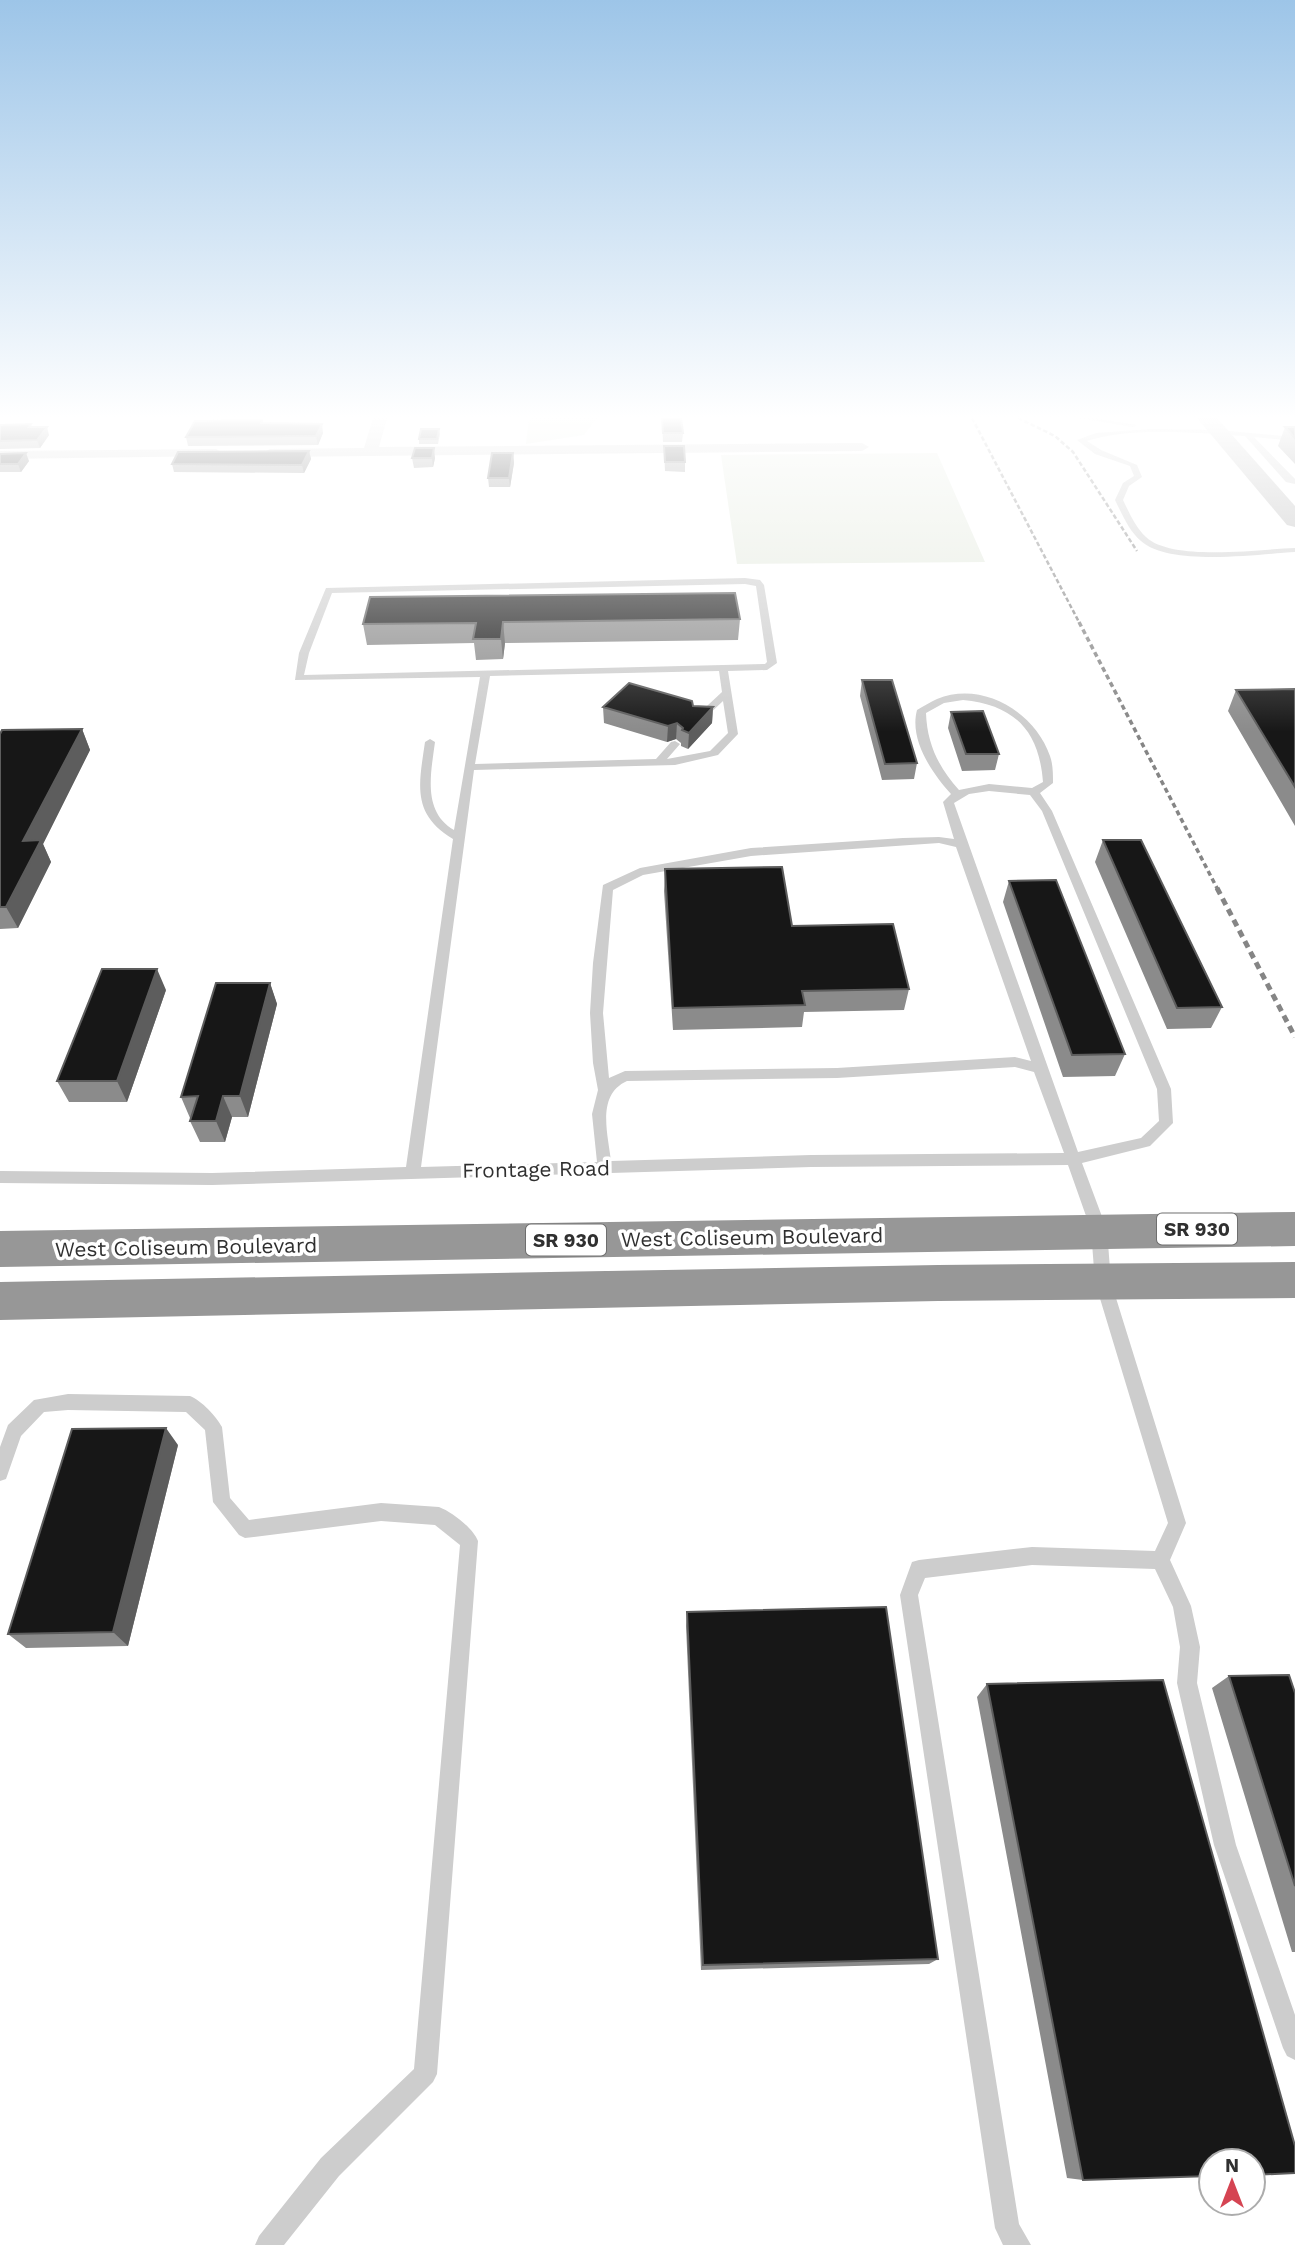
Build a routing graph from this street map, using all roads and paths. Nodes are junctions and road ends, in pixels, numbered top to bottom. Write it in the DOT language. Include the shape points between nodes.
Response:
graph roads {
  1 [pos="1134,523"];
  2 [pos="1295,550"];
  3 [pos="723,669"];
  4 [pos="485,675"];
  5 [pos="726,692"];
  6 [pos="698,719"];
  7 [pos="430,742"];
  8 [pos="675,744"];
  9 [pos="658,763"];
  10 [pos="469,767"];
  11 [pos="1034,792"];
  12 [pos="956,793"];
  13 [pos="458,837"];
  14 [pos="961,844"];
  15 [pos="1040,1069"];
  16 [pos="604,1088"];
  17 [pos="1073,1159"];
  18 [pos="605,1168"];
  19 [pos="413,1171"];
  20 [pos="0,1177"];
  21 [pos="1295,1228"];
  22 [pos="1099,1230"];
  23 [pos="0,1249"];
  24 [pos="1295,1280"];
  25 [pos="1102,1282"];
  26 [pos="0,1301"];
  27 [pos="0,1473"];
  28 [pos="1160,1560"];
  29 [pos="1295,2048"];
  30 [pos="268,2245"];
  31 [pos="1018,2245"];
  1 -- 2 [label="lane" via="1147,543 1169,550"];
  3 -- 4 [label="lane"];
  3 -- 4 [label="lane" via="772,663 757,582 329,590 298,678"];
  3 -- 5 [label="lane"];
  4 -- 10 [label="lane"];
  5 -- 6 [label="lane"];
  5 -- 9 [label="lane" via="733,734 714,753"];
  7 -- 13 [label="lane" via="423,796 442,829"];
  8 -- 9 [label="lane"];
  9 -- 10 [label="lane"];
  10 -- 13 [label="lane"];
  11 -- 12 [label="lane" via="995,788"];
  11 -- 12 [label="lane" via="1048,783 1049,765 1038,735 1023,718 991,701 945,699 921,712 920,727 939,775"];
  11 -- 17 [label="lane, Frontage Road" via="1047,811 1164,1089 1166,1123 1145,1142"];
  12 -- 14 [label="lane" via="948,802"];
  13 -- 19 [label="lane"];
  14 -- 15 [label="lane"];
  14 -- 16 [label="lane" via="903,841 763,851 640,872 607,888 596,1012 596,1055"];
  15 -- 16 [label="lane" via="1014,1062 838,1073 625,1076 612,1079"];
  15 -- 17 [label="lane"];
  16 -- 18 [label="lane" via="600,1101"];
  17 -- 18 [label="lane, Frontage Road"];
  17 -- 22 [label="lane"];
  18 -- 19 [label="lane, Frontage Road"];
  19 -- 20 [label="lane, Frontage Road" via="225,1179"];
  21 -- 22 [label="highway, West Coliseum Boulevard / SR 930"];
  22 -- 23 [label="highway, West Coliseum Boulevard / SR 930"];
  22 -- 25 [label="lane"];
  24 -- 25 [label="highway"];
  25 -- 26 [label="highway"];
  25 -- 28 [label="lane" via="1177,1523"];
  27 -- 30 [label="lane" via="14,1431 40,1405 190,1404 213,1427 222,1502 245,1529 381,1512 439,1516 469,1541 425,2074 330,2166"];
  28 -- 29 [label="lane" via="1182,1606 1190,1647 1187,1683 1225,1845"];
  28 -- 31 [label="lane" via="1032,1556 919,1569 909,1595 1007,2228"];
}
